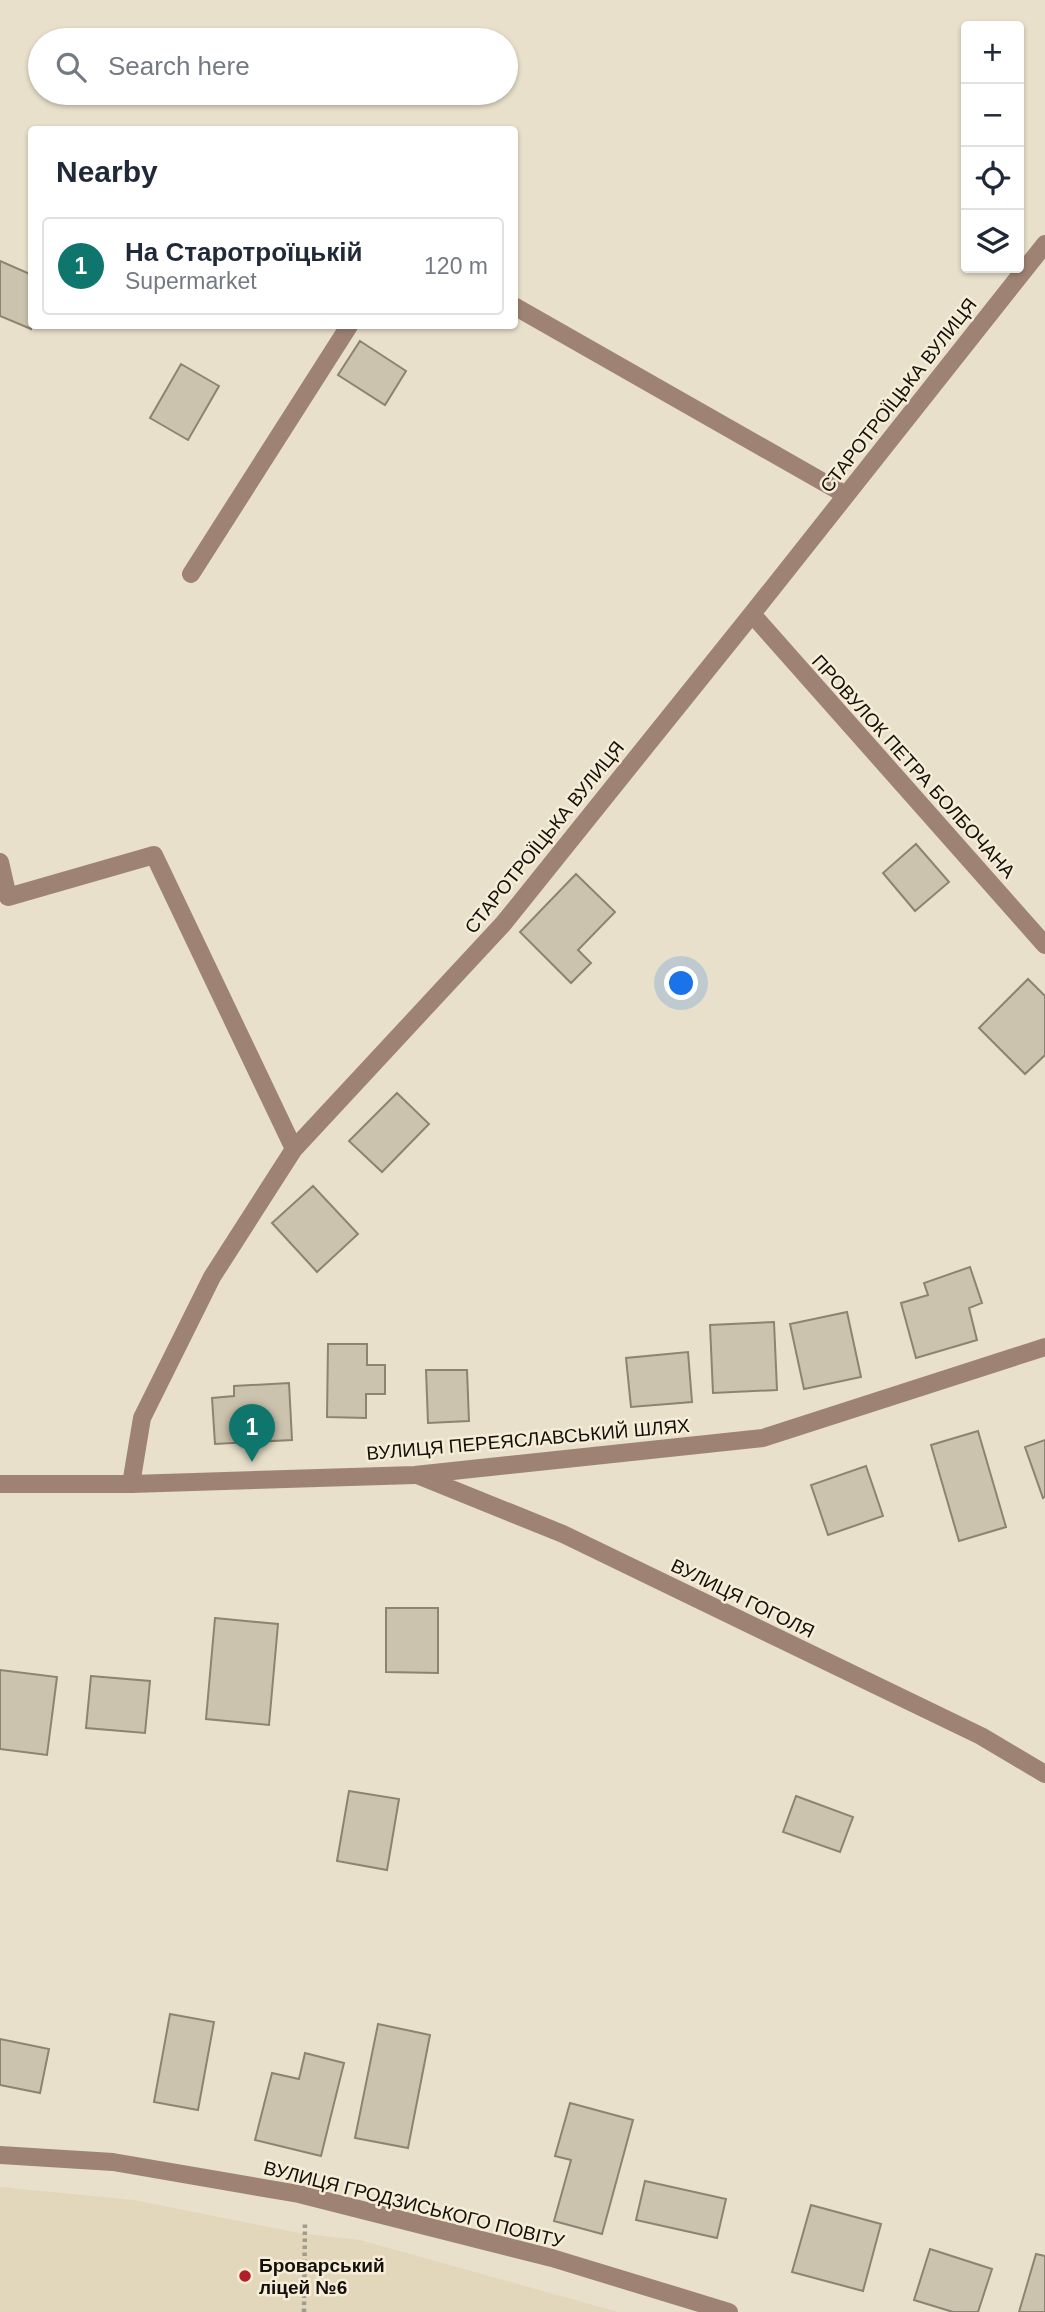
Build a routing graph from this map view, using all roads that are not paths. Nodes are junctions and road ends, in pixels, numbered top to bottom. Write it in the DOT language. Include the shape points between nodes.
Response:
graph roads {
  1 [pos="1045,244"];
  2 [pos="518,308"];
  3 [pos="347,329"];
  4 [pos="846,495"];
  5 [pos="191,574"];
  6 [pos="752,614"];
  7 [pos="0,862"];
  8 [pos="1045,945"];
  9 [pos="294,1149"];
  10 [pos="1045,1347"];
  11 [pos="415,1475"];
  12 [pos="0,1484"];
  13 [pos="131,1485"];
  14 [pos="1045,1774"];
  15 [pos="0,2155"];
  16 [pos="729,2312"];
  1 -- 4 [label="street, СТАРОТРОЇЦЬКА ВУЛИЦЯ"];
  2 -- 4 [label="street"];
  3 -- 5 [label="street"];
  4 -- 6 [label="street, СТАРОТРОЇЦЬКА ВУЛИЦЯ"];
  6 -- 8 [label="street, ПРОВУЛОК ПЕТРА БОЛБОЧАНА"];
  6 -- 9 [label="street, СТАРОТРОЇЦЬКА ВУЛИЦЯ" via="503,924"];
  7 -- 9 [label="street" via="8,897 154,855"];
  9 -- 13 [label="street, СТАРОТРОЇЦЬКА ВУЛИЦЯ" via="212,1277 142,1418"];
  10 -- 11 [label="street, ВУЛИЦЯ ПЕРЕЯСЛАВСЬКИЙ ШЛЯХ" via="763,1438"];
  11 -- 13 [label="street, ВУЛИЦЯ ПЕРЕЯСЛАВСЬКИЙ ШЛЯХ"];
  11 -- 14 [label="street, ВУЛИЦЯ ГОГОЛЯ" via="563,1534 981,1736"];
  12 -- 13 [label="street, ВУЛИЦЯ ПЕРЕЯСЛАВСЬКИЙ ШЛЯХ"];
  15 -- 16 [label="street, ВУЛИЦЯ ГРОДЗИСЬКОГО ПОВІТУ" via="113,2162 308,2196 552,2258"];
}
